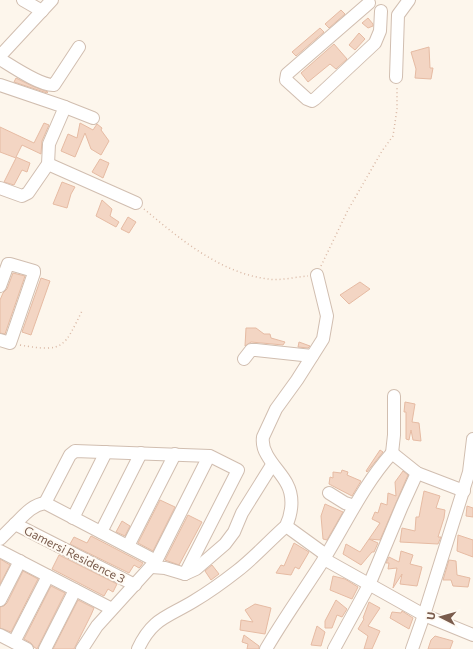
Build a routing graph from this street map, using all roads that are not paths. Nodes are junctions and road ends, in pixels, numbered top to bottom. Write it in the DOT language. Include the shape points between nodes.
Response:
graph roads {
  1 [pos="23,0"];
  2 [pos="52,0"];
  3 [pos="409,0"];
  4 [pos="367,2"];
  5 [pos="42,11"];
  6 [pos="381,11"];
  7 [pos="398,15"];
  8 [pos="80,47"];
  9 [pos="0,56"];
  10 [pos="0,59"];
  11 [pos="396,77"];
  12 [pos="0,85"];
  13 [pos="64,107"];
  14 [pos="93,118"];
  15 [pos="48,164"];
  16 [pos="0,188"];
  17 [pos="136,203"];
  18 [pos="317,275"];
  19 [pos="0,286"];
  20 [pos="5,342"];
  21 [pos="312,356"];
  22 [pos="244,359"];
  23 [pos="394,396"];
  24 [pos="473,439"];
  25 [pos="106,452"];
  26 [pos="141,453"];
  27 [pos="392,453"];
  28 [pos="175,454"];
  29 [pos="209,456"];
  30 [pos="272,465"];
  31 [pos="417,473"];
  32 [pos="471,473"];
  33 [pos="464,491"];
  34 [pos="329,493"];
  35 [pos="45,503"];
  36 [pos="354,506"];
  37 [pos="73,518"];
  38 [pos="15,524"];
  39 [pos="286,526"];
  40 [pos="101,532"];
  41 [pos="0,539"];
  42 [pos="128,546"];
  43 [pos="0,551"];
  44 [pos="325,557"];
  45 [pos="20,561"];
  46 [pos="154,564"];
  47 [pos="185,574"];
  48 [pos="48,576"];
  49 [pos="134,585"];
  50 [pos="368,585"];
  51 [pos="75,590"];
  52 [pos="0,600"];
  53 [pos="112,609"];
  54 [pos="424,615"];
  55 [pos="0,635"];
  56 [pos="473,635"];
  57 [pos="14,642"];
  58 [pos="27,649"];
  59 [pos="45,649"];
  60 [pos="82,649"];
  61 [pos="138,649"];
  62 [pos="266,649"];
  63 [pos="334,649"];
  64 [pos="412,649"];
  1 -- 5 [label="street"];
  2 -- 5 [label="street"];
  3 -- 7 [label="street"];
  4 -- 6 [label="street"];
  4 -- 6 [label="street" via="287,74 286,80 307,99 315,99 375,43 380,31"];
  5 -- 9 [label="street"];
  6 -- 7 [label="street"];
  7 -- 11 [label="street"];
  8 -- 10 [label="street" via="54,86 32,78"];
  12 -- 13 [label="street"];
  13 -- 14 [label="street"];
  13 -- 15 [label="street" via="49,144"];
  15 -- 16 [label="street" via="28,193 22,196"];
  15 -- 17 [label="street"];
  18 -- 21 [label="street" via="326,316 323,339"];
  19 -- 20 [label="street" via="8,264 34,272"];
  21 -- 22 [label="street" via="251,350"];
  21 -- 30 [label="street" via="276,409 263,438 263,446"];
  23 -- 27 [label="street"];
  24 -- 32 [label="street"];
  25 -- 26 [label="street"];
  25 -- 35 [label="street" via="72,452"];
  25 -- 37 [label="street"];
  26 -- 28 [label="street"];
  26 -- 40 [label="street"];
  27 -- 31 [label="street"];
  27 -- 36 [label="street"];
  28 -- 29 [label="street"];
  28 -- 42 [label="street"];
  29 -- 46 [label="street, Gamersi Residence 3"];
  29 -- 47 [label="street" via="238,470"];
  30 -- 39 [label="street" via="287,483 291,493 292,507"];
  30 -- 47 [label="street" via="225,544 196,570"];
  31 -- 33 [label="street"];
  31 -- 50 [label="street"];
  32 -- 33 [label="street"];
  33 -- 54 [label="street"];
  34 -- 36 [label="street"];
  35 -- 37 [label="street"];
  35 -- 38 [label="street, Gamersi Residence 3" via="36,505"];
  36 -- 44 [label="street"];
  37 -- 40 [label="street"];
  38 -- 41 [label="street, Gamersi Residence 3"];
  38 -- 49 [label="street, Gamersi Residence 3"];
  39 -- 44 [label="street"];
  39 -- 61 [label="street" via="238,570 152,626"];
  40 -- 42 [label="street"];
  42 -- 46 [label="street"];
  43 -- 45 [label="street"];
  44 -- 50 [label="street"];
  44 -- 62 [label="street"];
  45 -- 48 [label="street"];
  45 -- 52 [label="street"];
  46 -- 47 [label="street"];
  46 -- 49 [label="street, Gamersi Residence 3"];
  48 -- 51 [label="street"];
  48 -- 57 [label="street"];
  49 -- 53 [label="street, Gamersi Residence 3"];
  50 -- 54 [label="street"];
  50 -- 63 [label="street"];
  51 -- 53 [label="street"];
  51 -- 59 [label="street"];
  53 -- 60 [label="street, Gamersi Residence 3"];
  54 -- 56 [label="street"];
  54 -- 64 [label="street"];
  55 -- 57 [label="street"];
  57 -- 58 [label="street"];
}
